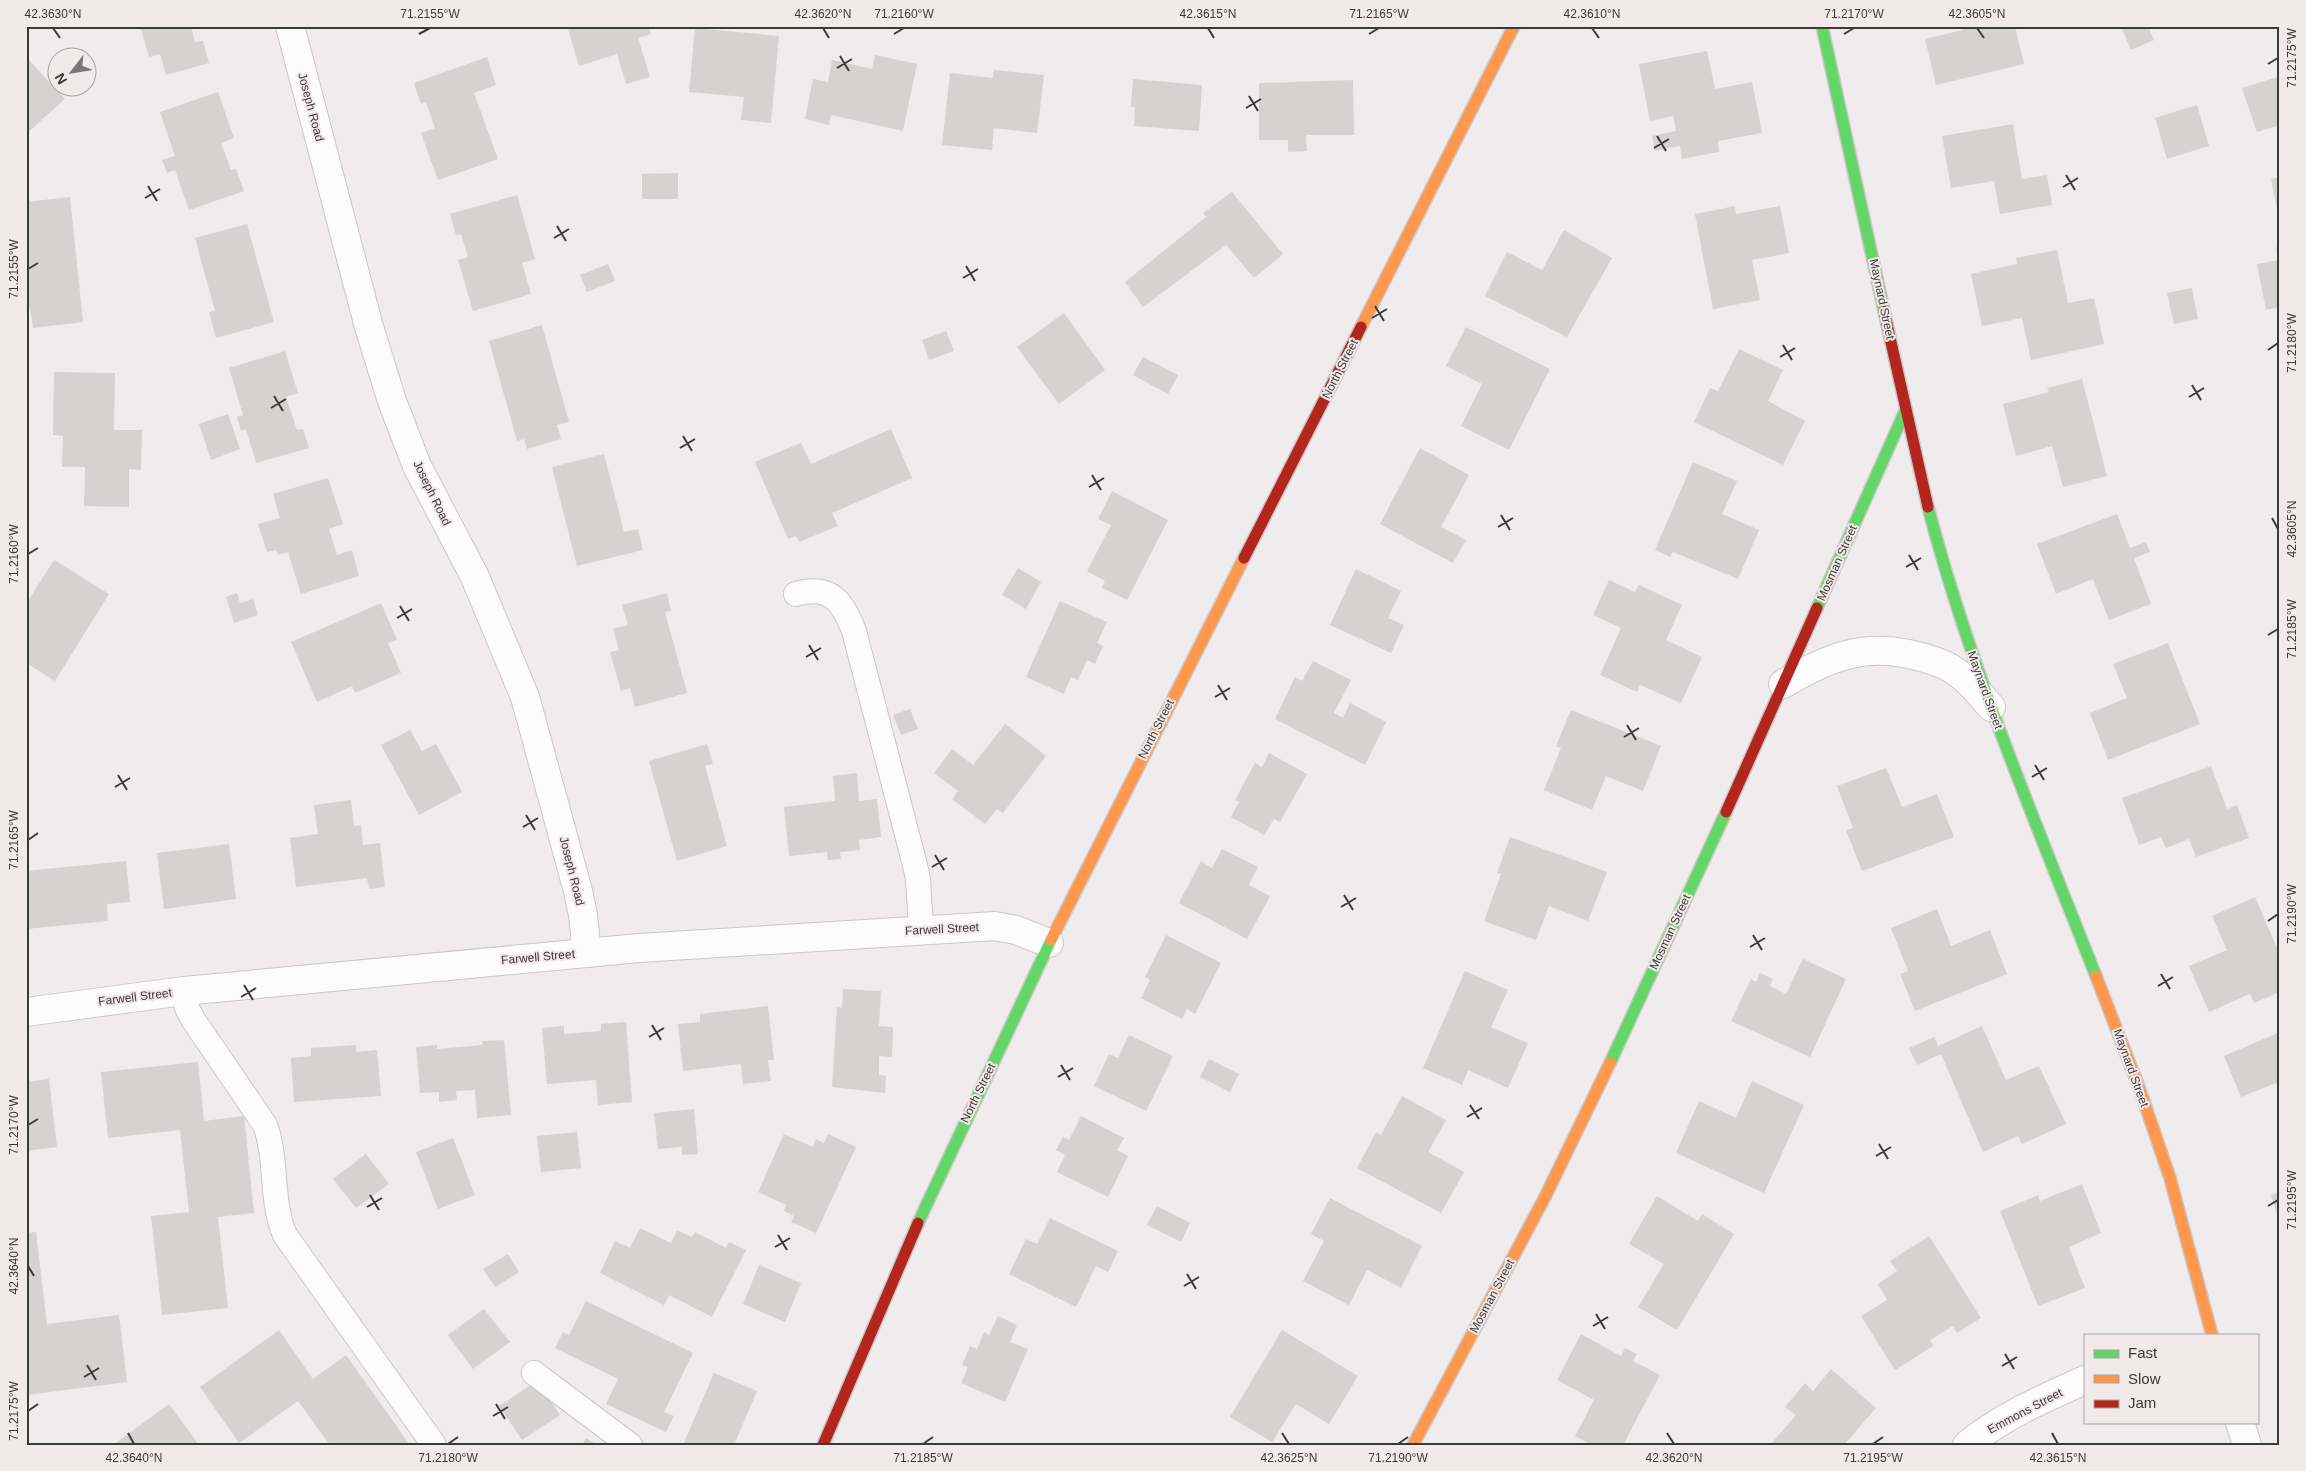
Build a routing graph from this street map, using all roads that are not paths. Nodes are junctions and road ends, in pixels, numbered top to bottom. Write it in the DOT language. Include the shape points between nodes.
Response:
graph roads {
  1 [pos="290,26"];
  2 [pos="1514,26"];
  3 [pos="1822,26"];
  4 [pos="1906,409"];
  5 [pos="796,594"];
  6 [pos="1784,684"];
  7 [pos="1991,708"];
  8 [pos="921,930"];
  9 [pos="1049,943"];
  10 [pos="587,953"];
  11 [pos="184,991"];
  12 [pos="26,1012"];
  13 [pos="2211,1334"];
  14 [pos="534,1373"];
  15 [pos="2084,1380"];
  16 [pos="2241,1424"];
  17 [pos="434,1445"];
  18 [pos="630,1445"];
  19 [pos="823,1445"];
  20 [pos="1412,1445"];
  21 [pos="1967,1445"];
  22 [pos="2248,1445"];
  1 -- 10 [label="street, Joseph Road" via="369,327 392,401 417,466 493,616 525,697 575,877"];
  2 -- 9 [label="street, North Street"];
  3 -- 4 [label="street, Maynard Street"];
  4 -- 6 [label="street, Mosman Street"];
  4 -- 7 [label="street, Maynard Street" via="1945,572"];
  5 -- 8 [label="lane" via="808,590 834,596 854,632 915,865"];
  6 -- 7 [label="street" via="1840,656 1880,649 1901,651 1941,663 1959,674"];
  6 -- 20 [label="street, Mosman Street" via="1587,1113"];
  7 -- 13 [label="street, Maynard Street" via="2140,1090 2170,1178"];
  8 -- 9 [label="street, Farwell Street" via="995,926"];
  8 -- 10 [label="street, Farwell Street"];
  9 -- 19 [label="street, North Street" via="908,1244"];
  10 -- 11 [label="street, Farwell Street"];
  11 -- 12 [label="street, Farwell Street"];
  11 -- 17 [label="lane" via="187,1008 265,1124 271,1144 278,1216 285,1236"];
  14 -- 18 [label="lane"];
  15 -- 21 [label="street, Emmons Street" via="2012,1416"];
  16 -- 22 [label="street"];
}
